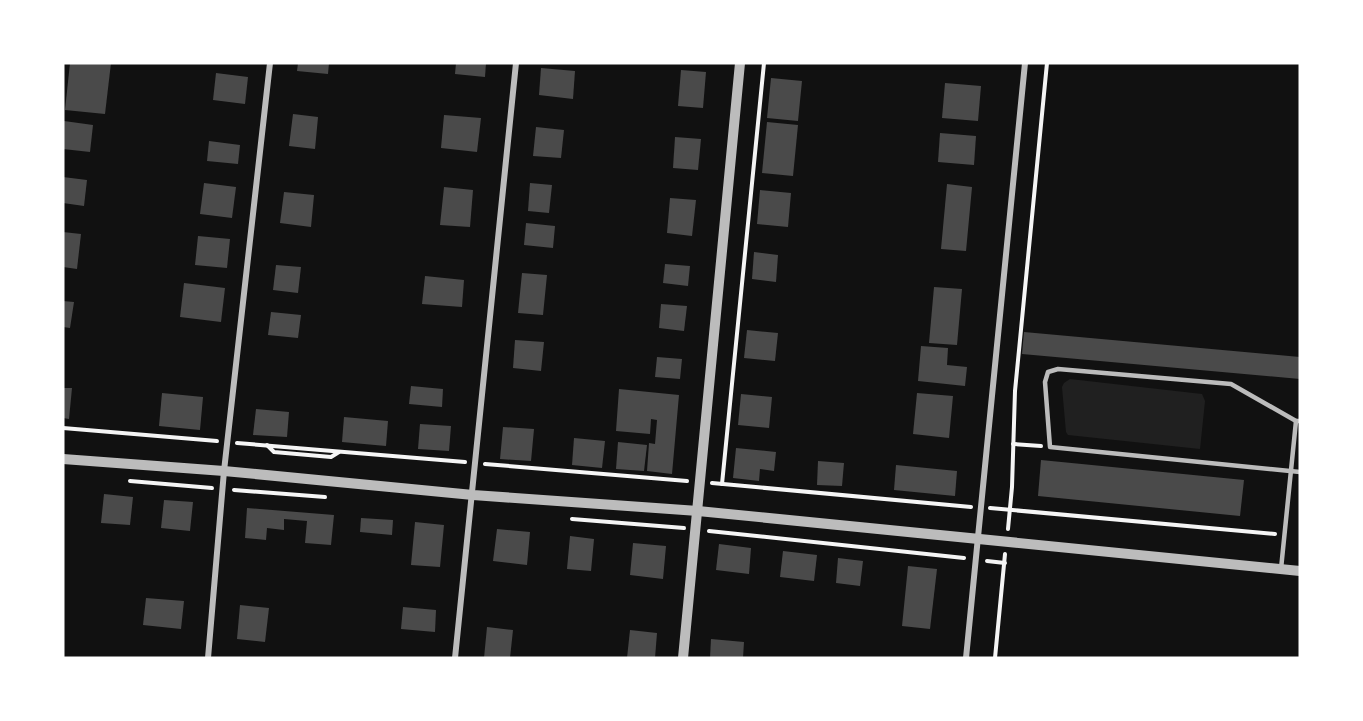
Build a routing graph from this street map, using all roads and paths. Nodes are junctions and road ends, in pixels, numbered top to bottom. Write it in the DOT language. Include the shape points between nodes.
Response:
graph roads {
  1 [pos="270,63"];
  2 [pos="516,63"];
  3 [pos="740,63"];
  4 [pos="764,63"];
  5 [pos="1025,63"];
  6 [pos="1047,63"];
  7 [pos="1298,421"];
  8 [pos="63,428"];
  9 [pos="228,442"];
  10 [pos="1013,444"];
  11 [pos="1050,447"];
  12 [pos="63,459"];
  13 [pos="476,463"];
  14 [pos="224,471"];
  15 [pos="1291,471"];
  16 [pos="1300,472"];
  17 [pos="700,482"];
  18 [pos="723,484"];
  19 [pos="473,495"];
  20 [pos="981,507"];
  21 [pos="1010,510"];
  22 [pos="698,511"];
  23 [pos="1285,534"];
  24 [pos="978,539"];
  25 [pos="1007,542"];
  26 [pos="1281,569"];
  27 [pos="1300,571"];
  28 [pos="208,658"];
  29 [pos="455,658"];
  30 [pos="683,658"];
  31 [pos="966,658"];
  32 [pos="995,658"];
  1 -- 9 [label="street"];
  2 -- 13 [label="street"];
  3 -- 17 [label="street"];
  4 -- 18 [label="path"];
  5 -- 20 [label="street"];
  6 -- 10 [label="path"];
  7 -- 11 [label="lane" via="1231,384 1058,369 1048,372 1045,382"];
  7 -- 15 [label="lane"];
  8 -- 9 [label="path"];
  9 -- 13 [label="path"];
  9 -- 14 [label="street"];
  10 -- 11 [label="path"];
  10 -- 21 [label="path"];
  11 -- 15 [label="lane"];
  12 -- 14 [label="street"];
  13 -- 17 [label="path"];
  13 -- 19 [label="street"];
  14 -- 19 [label="street"];
  14 -- 28 [label="street"];
  15 -- 16 [label="lane"];
  15 -- 23 [label="lane"];
  17 -- 18 [label="path"];
  17 -- 22 [label="street"];
  18 -- 20 [label="path"];
  19 -- 22 [label="street"];
  19 -- 29 [label="street"];
  20 -- 21 [label="path"];
  20 -- 24 [label="street"];
  21 -- 23 [label="path"];
  21 -- 25 [label="path"];
  22 -- 24 [label="street"];
  22 -- 30 [label="street"];
  23 -- 26 [label="lane"];
  24 -- 25 [label="street"];
  24 -- 31 [label="street"];
  25 -- 26 [label="street"];
  25 -- 32 [label="path"];
  26 -- 27 [label="street"];
}
